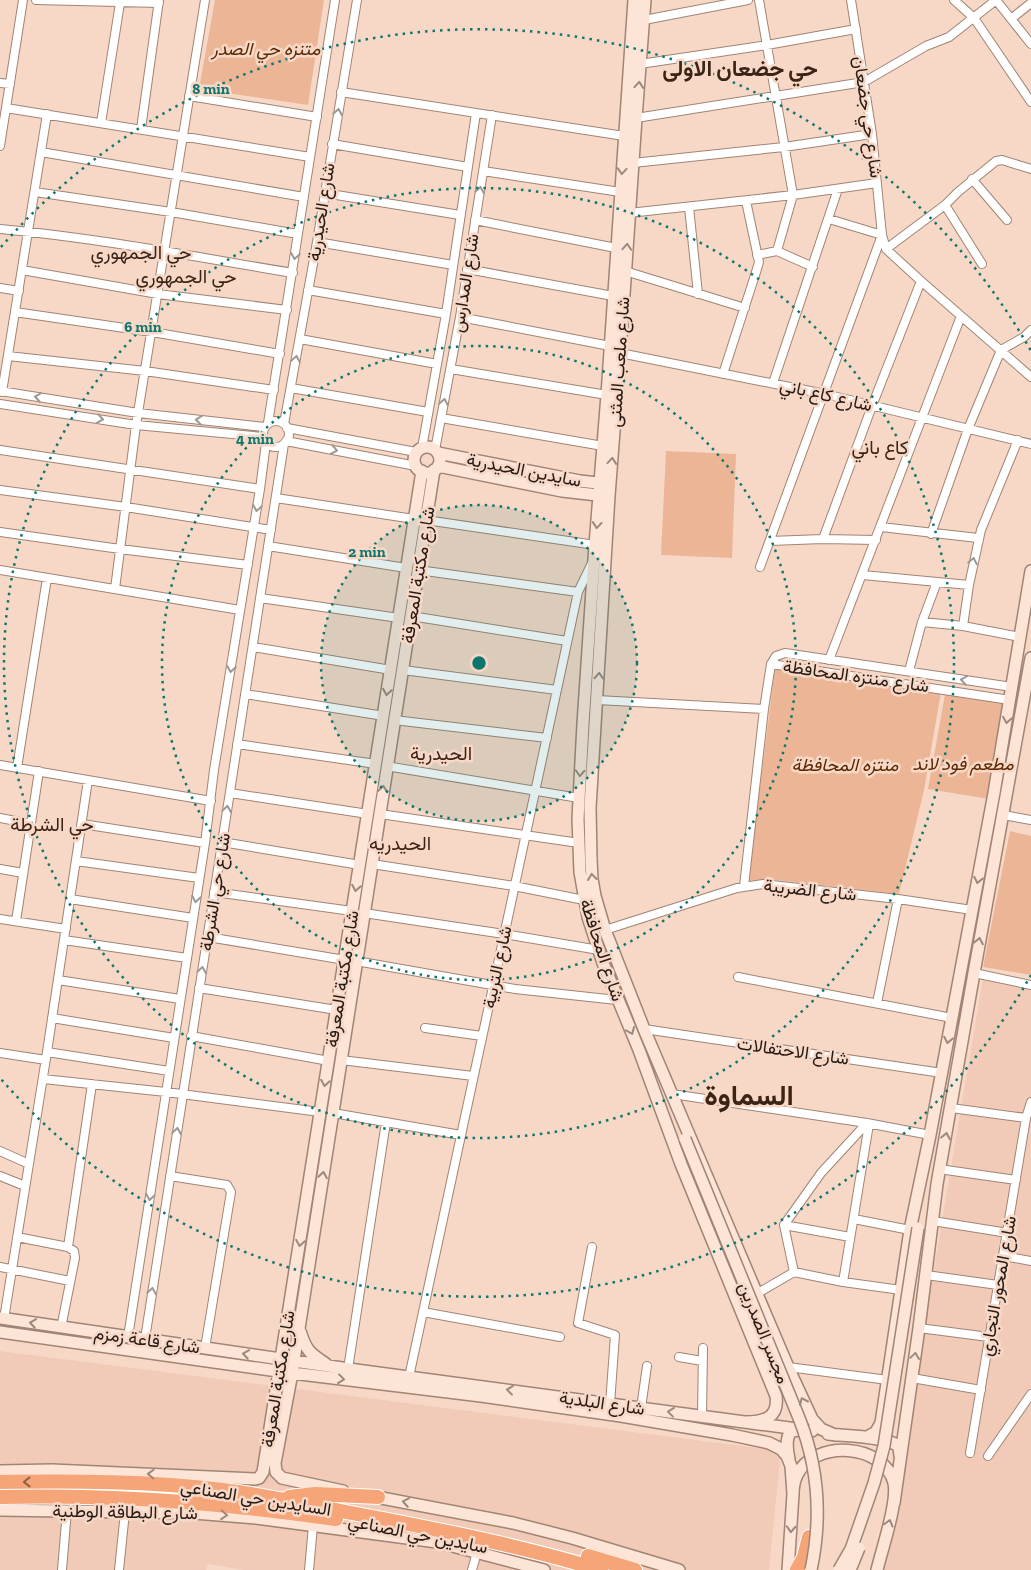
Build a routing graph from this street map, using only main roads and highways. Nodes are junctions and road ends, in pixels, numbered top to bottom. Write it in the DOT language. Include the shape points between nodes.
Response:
graph roads {
  1 [pos="634,0"];
  2 [pos="645,0"];
  3 [pos="622,275"];
  4 [pos="436,452"];
  5 [pos="436,468"];
  6 [pos="419,469"];
  7 [pos="605,490"];
  8 [pos="420,520"];
  9 [pos="412,569"];
  10 [pos="1031,571"];
  11 [pos="1031,659"];
  12 [pos="389,718"];
  13 [pos="589,724"];
  14 [pos="381,765"];
  15 [pos="366,864"];
  16 [pos="350,960"];
  17 [pos="674,1098"];
  18 [pos="661,1109"];
  19 [pos="682,1141"];
  20 [pos="937,1184"];
  21 [pos="917,1230"];
  22 [pos="2,1319"];
  23 [pos="299,1329"];
  24 [pos="0,1332"];
  25 [pos="176,1344"];
  26 [pos="174,1356"];
  27 [pos="281,1359"];
  28 [pos="329,1366"];
  29 [pos="293,1367"];
  30 [pos="280,1371"];
  31 [pos="436,1386"];
  32 [pos="884,1402"];
  33 [pos="909,1403"];
  34 [pos="749,1422"];
  35 [pos="270,1426"];
  36 [pos="682,1426"];
  37 [pos="282,1429"];
  38 [pos="802,1430"];
  39 [pos="835,1434"];
  40 [pos="867,1437"];
  41 [pos="900,1456"];
  42 [pos="789,1461"];
  43 [pos="0,1471"];
  44 [pos="52,1476"];
  45 [pos="0,1482"];
  46 [pos="793,1494"];
  47 [pos="0,1497"];
  48 [pos="378,1497"];
  49 [pos="894,1503"];
  50 [pos="273,1504"];
  51 [pos="0,1510"];
  52 [pos="454,1511"];
  53 [pos="809,1537"];
  54 [pos="507,1548"];
  55 [pos="544,1570"];
  56 [pos="578,1570"];
  57 [pos="601,1570"];
  58 [pos="635,1570"];
  59 [pos="657,1570"];
  60 [pos="679,1570"];
  61 [pos="787,1570"];
  62 [pos="797,1570"];
  63 [pos="804,1570"];
  64 [pos="811,1570"];
  65 [pos="839,1570"];
  66 [pos="850,1570"];
  67 [pos="877,1570"];
  1 -- 3 [label="main road, شارع ملعب المثنى, one-way" via="616,248"];
  3 -- 2 [label="main road, شارع ملعب المثنى, one-way"];
  7 -- 3 [label="main road, شارع ملعب المثنى, one-way" via="620,353"];
  3 -- 7 [label="main road, شارع ملعب المثنى" via="613,296 603,446"];
  4 -- 5 [label="main road" via="439,460"];
  4 -- 6 [label="main road" via="429,447 419,450 414,459"];
  4 -- 7 [label="main road, سايدين الحيدرية"];
  5 -- 6 [label="main road" via="430,472"];
  5 -- 7 [label="main road, سايدين الحيدرية" via="562,491"];
  5 -- 8 [label="main road, شارع مكتبة المعرفة"];
  6 -- 8 [label="main road, شارع مكتبة المعرفة"];
  7 -- 13 [label="main road, شارع ملعب المثنى, one-way" via="594,559"];
  13 -- 7 [label="main road, شارع ملعب المثنى, one-way" via="597,700"];
  8 -- 9 [label="main road, شارع مكتبة المعرفة"];
  9 -- 12 [label="main road, شارع مكتبة المعرفة, one-way" via="399,618 391,670"];
  9 -- 12 [label="main road, شارع مكتبة المعرفة" via="411,616 403,670"];
  10 -- 21 [label="main road, one-way" via="994,793 923,1172"];
  20 -- 11 [label="main road, one-way"];
  12 -- 14 [label="main road, شارع مكتبة المعرفة"];
  17 -- 13 [label="main road, شارع المحافظة, one-way" via="605,930 595,896 591,859"];
  13 -- 18 [label="main road, شارع المحافظة, one-way" via="579,798 580,872 584,900 617,1000"];
  14 -- 15 [label="main road, شارع مكتبة المعرفة" via="368,814"];
  15 -- 14 [label="main road, شارع مكتبة المعرفة, one-way" via="380,814"];
  15 -- 16 [label="main road, شارع مكتبة المعرفة"];
  23 -- 16 [label="main road, شارع مكتبة المعرفة, one-way" via="349,1012"];
  16 -- 27 [label="main road, شارع مكتبة المعرفة, one-way" via="337,1010"];
  17 -- 19 [label="main road, مجسر الصدرين"];
  39 -- 17 [label="main road, one-way" via="821,1429 812,1419"];
  18 -- 19 [label="main road, مجسر الصدرين"];
  18 -- 34 [label="main road" via="776,1396 776,1409 772,1415"];
  19 -- 53 [label="main road, مجسر الصدرين" via="799,1436 809,1484"];
  19 -- 64 [label="main road, مجسر الصدرين, bridge" via="808,1444 816,1478 818,1509"];
  20 -- 21 [label="main road"];
  33 -- 20 [label="main road, one-way"];
  21 -- 32 [label="main road" via="901,1290"];
  21 -- 65 [label="main road, bridge" via="884,1446 851,1549"];
  21 -- 66 [label="main road, bridge" via="902,1378 888,1460"];
  25 -- 22 [label="main road, شارع قاعة زمزم, one-way"];
  23 -- 28 [label="main road" via="313,1356"];
  23 -- 29 [label="main road, شارع مكتبة المعرفة"];
  24 -- 26 [label="main road, شارع قاعة زمزم"];
  25 -- 26 [label="main road"];
  27 -- 25 [label="main road, شارع قاعة زمزم, one-way"];
  26 -- 30 [label="main road, شارع قاعة زمزم"];
  27 -- 29 [label="main road, شارع قاعة زمزم"];
  27 -- 30 [label="main road, شارع مكتبة المعرفة"];
  28 -- 29 [label="main road, شارع البلدية"];
  28 -- 31 [label="main road, شارع البلدية" via="409,1377"];
  29 -- 30 [label="main road, شارع قاعة زمزم"];
  29 -- 31 [label="main road, شارع البلدية, one-way"];
  29 -- 37 [label="main road, شارع مكتبة المعرفة"];
  30 -- 35 [label="main road, شارع مكتبة المعرفة"];
  34 -- 31 [label="main road, شارع البلدية, one-way"];
  31 -- 36 [label="main road, شارع البلدية"];
  32 -- 33 [label="main road" via="887,1413 894,1416 904,1414"];
  32 -- 40 [label="main road" via="880,1427"];
  33 -- 41 [label="main road"];
  34 -- 36 [label="main road" via="760,1425 760,1430"];
  34 -- 38 [label="main road, شارع البلدية"];
  35 -- 37 [label="main road"];
  35 -- 44 [label="main road, شارع مكتبة المعرفة, one-way" via="263,1472 259,1478"];
  36 -- 42 [label="main road, شارع البلدية" via="769,1443 781,1449"];
  37 -- 48 [label="main road, شارع مكتبة المعرفة" via="275,1469 279,1477"];
  38 -- 39 [label="main road, شارع البلدية"];
  38 -- 42 [label="main road" via="791,1431 788,1436"];
  39 -- 40 [label="main road, شارع البلدية"];
  40 -- 41 [label="main road, شارع البلدية" via="896,1443"];
  41 -- 49 [label="main road"];
  42 -- 46 [label="main road"];
  43 -- 44 [label="main road"];
  44 -- 45 [label="highway, السايدين حي الصناعي, one-way"];
  44 -- 50 [label="highway, السايدين حي الصناعي" via="223,1490"];
  46 -- 49 [label="main road" via="797,1473 807,1462 824,1452 848,1451 872,1457 886,1469 894,1484"];
  46 -- 61 [label="main road, one-way"];
  47 -- 50 [label="highway" via="63,1496"];
  48 -- 50 [label="highway" via="315,1494"];
  52 -- 48 [label="main road, one-way"];
  67 -- 49 [label="main road, one-way"];
  51 -- 50 [label="main road, شارع البطاقة الوطنية, one-way" via="194,1513"];
  50 -- 54 [label="highway, السايدين حي الصناعي" via="423,1526"];
  50 -- 55 [label="main road, شارع البطاقة الوطنية" via="314,1526 412,1538"];
  50 -- 58 [label="highway" via="338,1503 421,1517"];
  52 -- 59 [label="main road"];
  52 -- 60 [label="main road" via="572,1538"];
  53 -- 62 [label="highway"];
  53 -- 63 [label="main road, مجسر الصدرين"];
  54 -- 56 [label="highway"];
  54 -- 57 [label="highway"];
}
